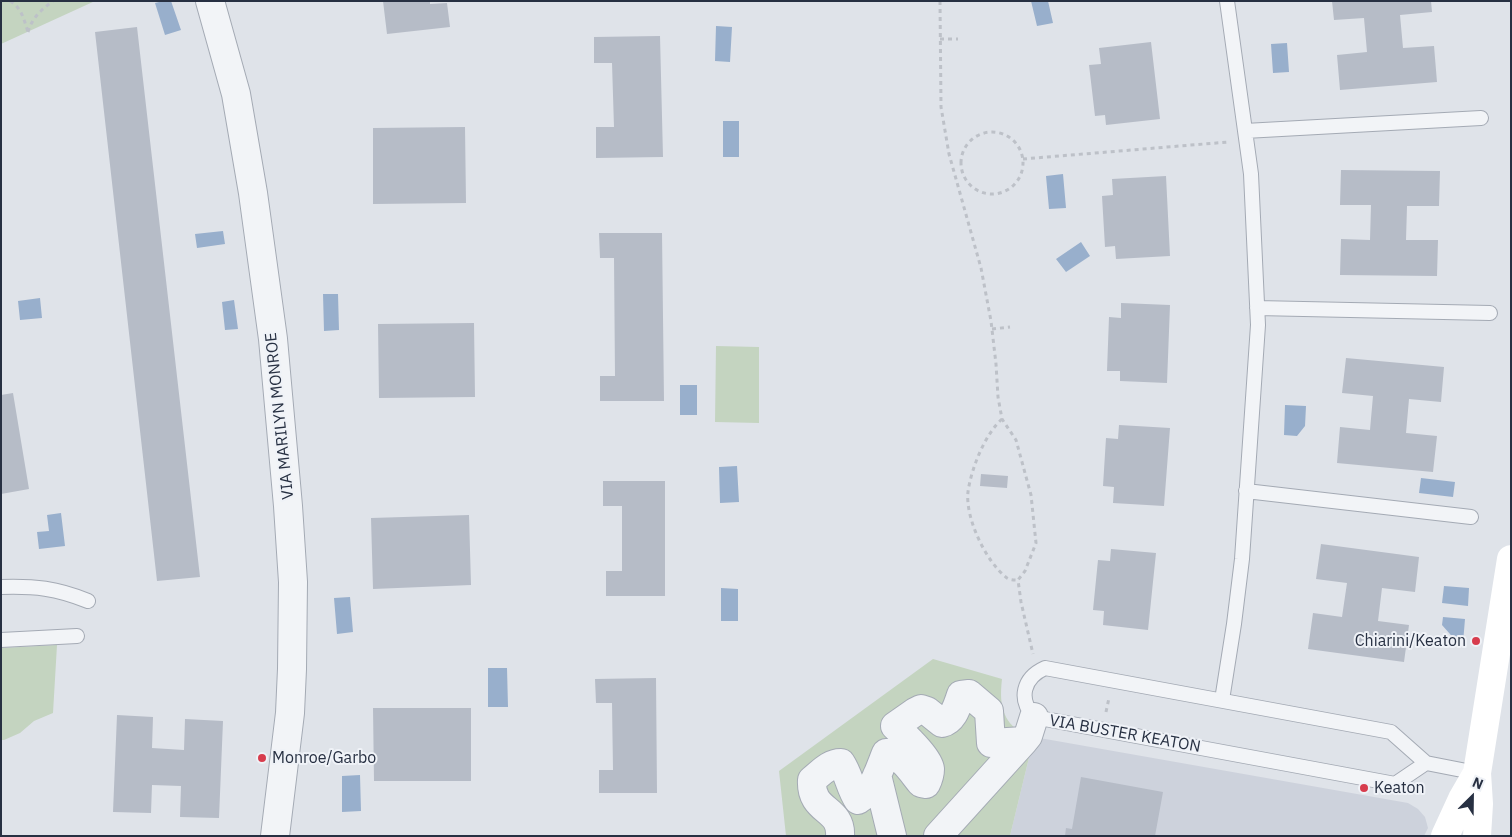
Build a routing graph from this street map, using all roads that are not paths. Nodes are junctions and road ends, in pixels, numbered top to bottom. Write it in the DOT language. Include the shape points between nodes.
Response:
graph roads {
  1 [pos="210,1"];
  2 [pos="1227,1"];
  3 [pos="1481,118"];
  4 [pos="1246,136"];
  5 [pos="1257,308"];
  6 [pos="1490,313"];
  7 [pos="1246,491"];
  8 [pos="1471,517"];
  9 [pos="1511,559"];
  10 [pos="1,587"];
  11 [pos="88,601"];
  12 [pos="77,636"];
  13 [pos="1,640"];
  14 [pos="1222,700"];
  15 [pos="1029,730"];
  16 [pos="1426,763"];
  17 [pos="1477,773"];
  18 [pos="877,775"];
  19 [pos="275,836"];
  20 [pos="840,836"];
  21 [pos="892,836"];
  22 [pos="938,836"];
  23 [pos="1445,836"];
  24 [pos="1477,836"];
  1 -- 19 [label="street, VIA MARILYN MONROE" via="236,94 253,193 273,339 288,506 293,582 292,677"];
  2 -- 4 [label="lane"];
  3 -- 4 [label="lane"];
  4 -- 5 [label="lane"];
  5 -- 6 [label="lane"];
  5 -- 7 [label="lane"];
  7 -- 8 [label="lane"];
  7 -- 14 [label="lane" via="1238,592"];
  9 -- 17 [label="street"];
  10 -- 11 [label="lane" via="53,589"];
  12 -- 13 [label="lane"];
  14 -- 15 [label="lane, VIA BUSTER KEATON" via="1045,668 1031,677 1024,694"];
  14 -- 16 [label="lane" via="1391,732"];
  15 -- 16 [label="lane, VIA BUSTER KEATON" via="1103,730 1395,784"];
  15 -- 18 [label="street" via="991,743 989,711 969,694 961,696 948,722 942,723 921,709 895,726 929,764 926,784 921,783 893,754 886,753"];
  15 -- 22 [label="street"];
  16 -- 17 [label="lane"];
  17 -- 23 [label="street"];
  17 -- 24 [label="street"];
  18 -- 20 [label="street" via="858,800 841,763 834,763 812,780 816,800 837,820"];
  18 -- 21 [label="street"];
}
